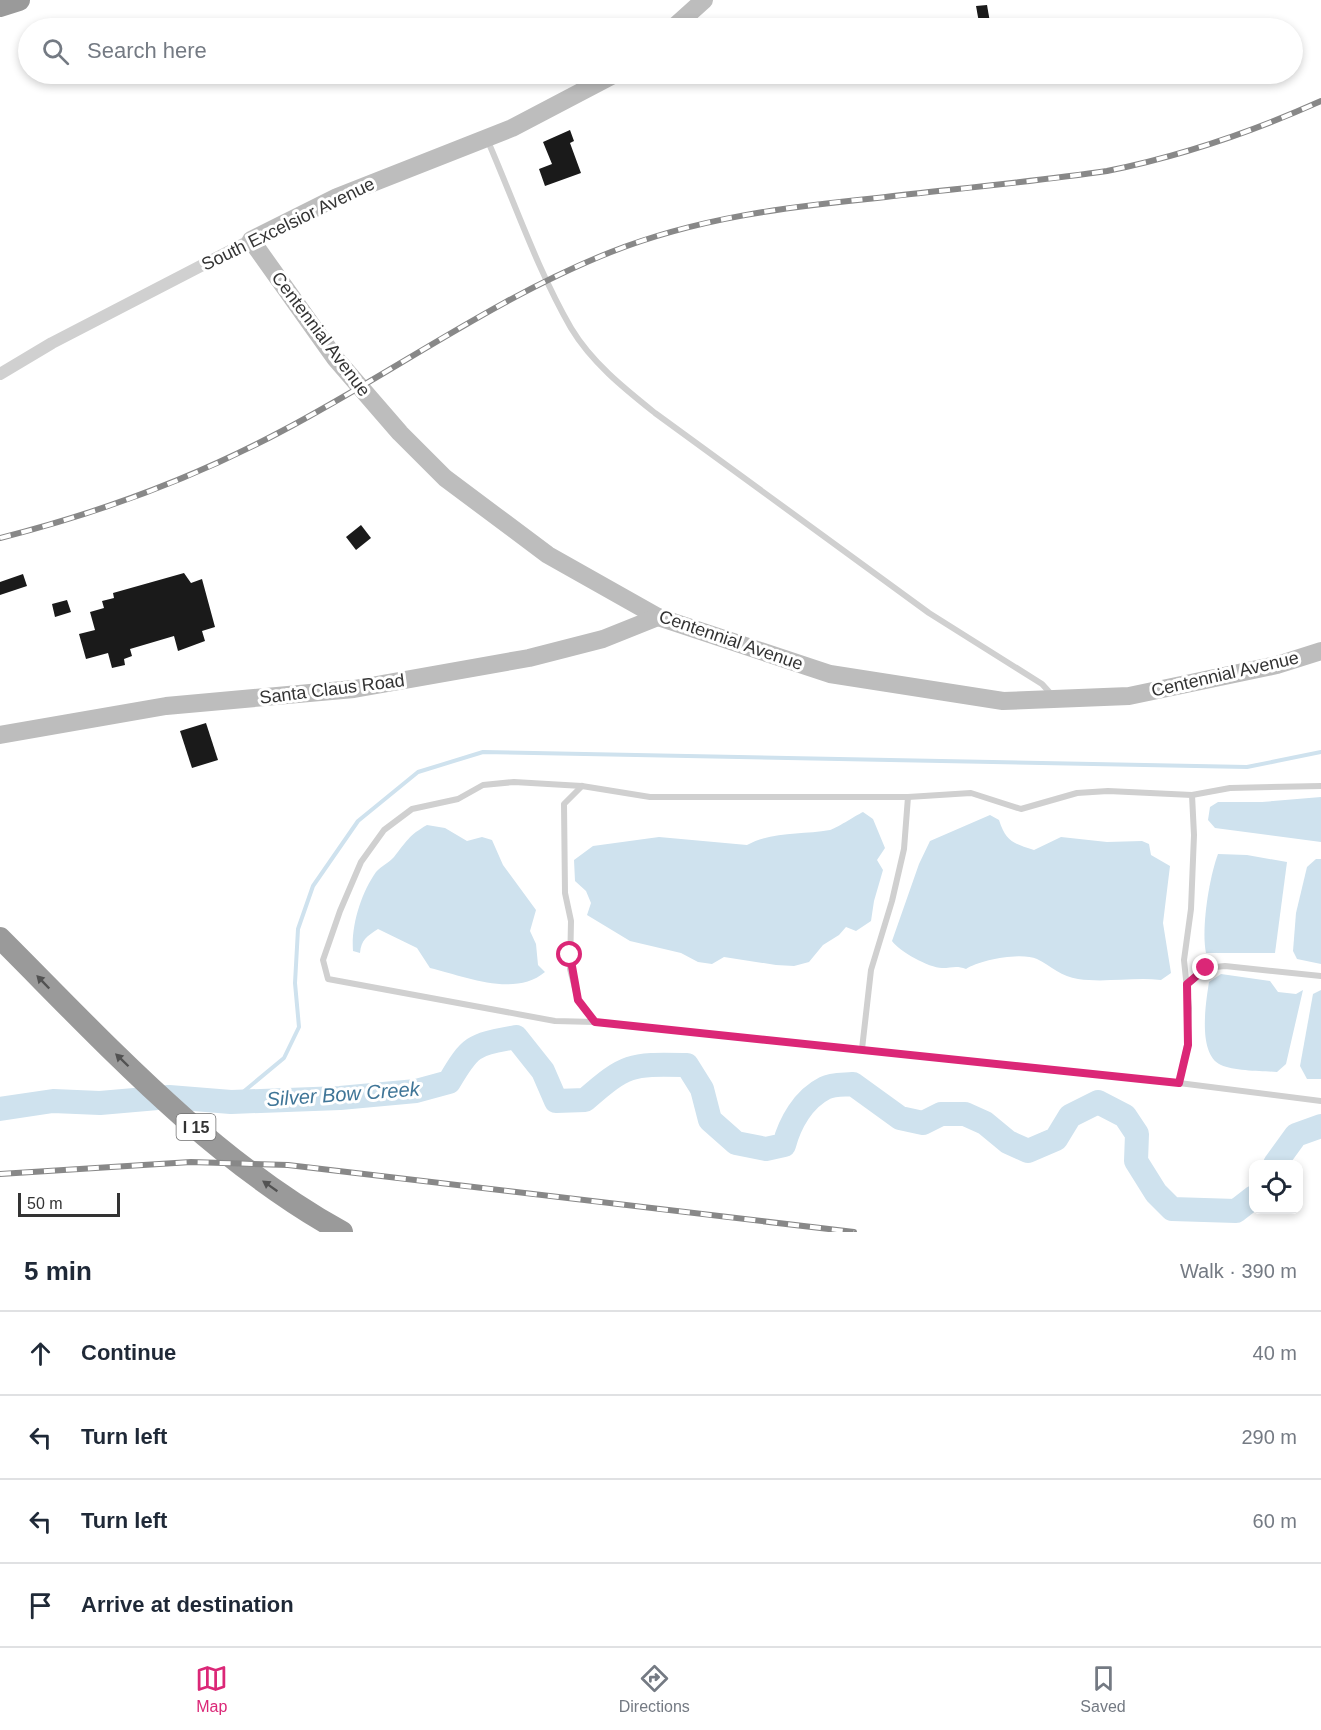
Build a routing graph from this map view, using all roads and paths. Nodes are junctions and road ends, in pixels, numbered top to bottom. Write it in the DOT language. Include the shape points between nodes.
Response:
graph roads {
  1 [pos="19,0"];
  2 [pos="704,0"];
  3 [pos="0,6"];
  4 [pos="685,18"];
  5 [pos="596,84"];
  6 [pos="487,138"];
  7 [pos="251,240"];
  8 [pos="0,374"];
  9 [pos="658,617"];
  10 [pos="1321,651"];
  11 [pos="1056,699"];
  12 [pos="0,735"];
  13 [pos="582,786"];
  14 [pos="1321,786"];
  15 [pos="1192,795"];
  16 [pos="908,797"];
  17 [pos="0,938"];
  18 [pos="1321,976"];
  19 [pos="1187,984"];
  20 [pos="595,1022"];
  21 [pos="862,1049"];
  22 [pos="1179,1083"];
  23 [pos="1321,1101"];
  24 [pos="342,1232"];
  1 -- 3 [label="highway"];
  2 -- 4 [label="street"];
  5 -- 6 [label="street, South Excelsior Avenue"];
  6 -- 7 [label="street, South Excelsior Avenue" via="336,196"];
  6 -- 11 [label="lane" via="572,329 627,391 929,613 1042,684"];
  7 -- 8 [label="street, South Excelsior Avenue"];
  7 -- 9 [label="street, Centennial Avenue" via="335,358 445,478 548,555"];
  9 -- 11 [label="street, Centennial Avenue" via="830,674 1003,701"];
  9 -- 12 [label="street, Santa Claus Road" via="603,639 529,658 354,689 166,706"];
  10 -- 11 [label="street, Centennial Avenue" via="1277,665 1129,696"];
  13 -- 16 [label="lane" via="650,796"];
  13 -- 20 [label="lane" via="564,804 565,893 572,921 570,969 578,1000"];
  13 -- 20 [label="lane" via="514,782 483,785 458,799 412,809 384,830 362,862 323,960 328,979 555,1021"];
  14 -- 15 [label="lane" via="1230,788"];
  15 -- 16 [label="lane" via="1108,790 1077,793 1021,809 971,793"];
  15 -- 19 [label="lane" via="1191,909 1184,960"];
  16 -- 21 [label="lane" via="904,849 871,970"];
  24 -- 17 [label="highway, I 15, one-way" via="264,1182 208,1138 84,1024"];
  18 -- 19 [label="lane" via="1225,966 1206,968"];
  19 -- 22 [label="lane" via="1188,1045"];
  20 -- 21 [label="lane"];
  21 -- 22 [label="lane"];
  22 -- 23 [label="lane"];
}
